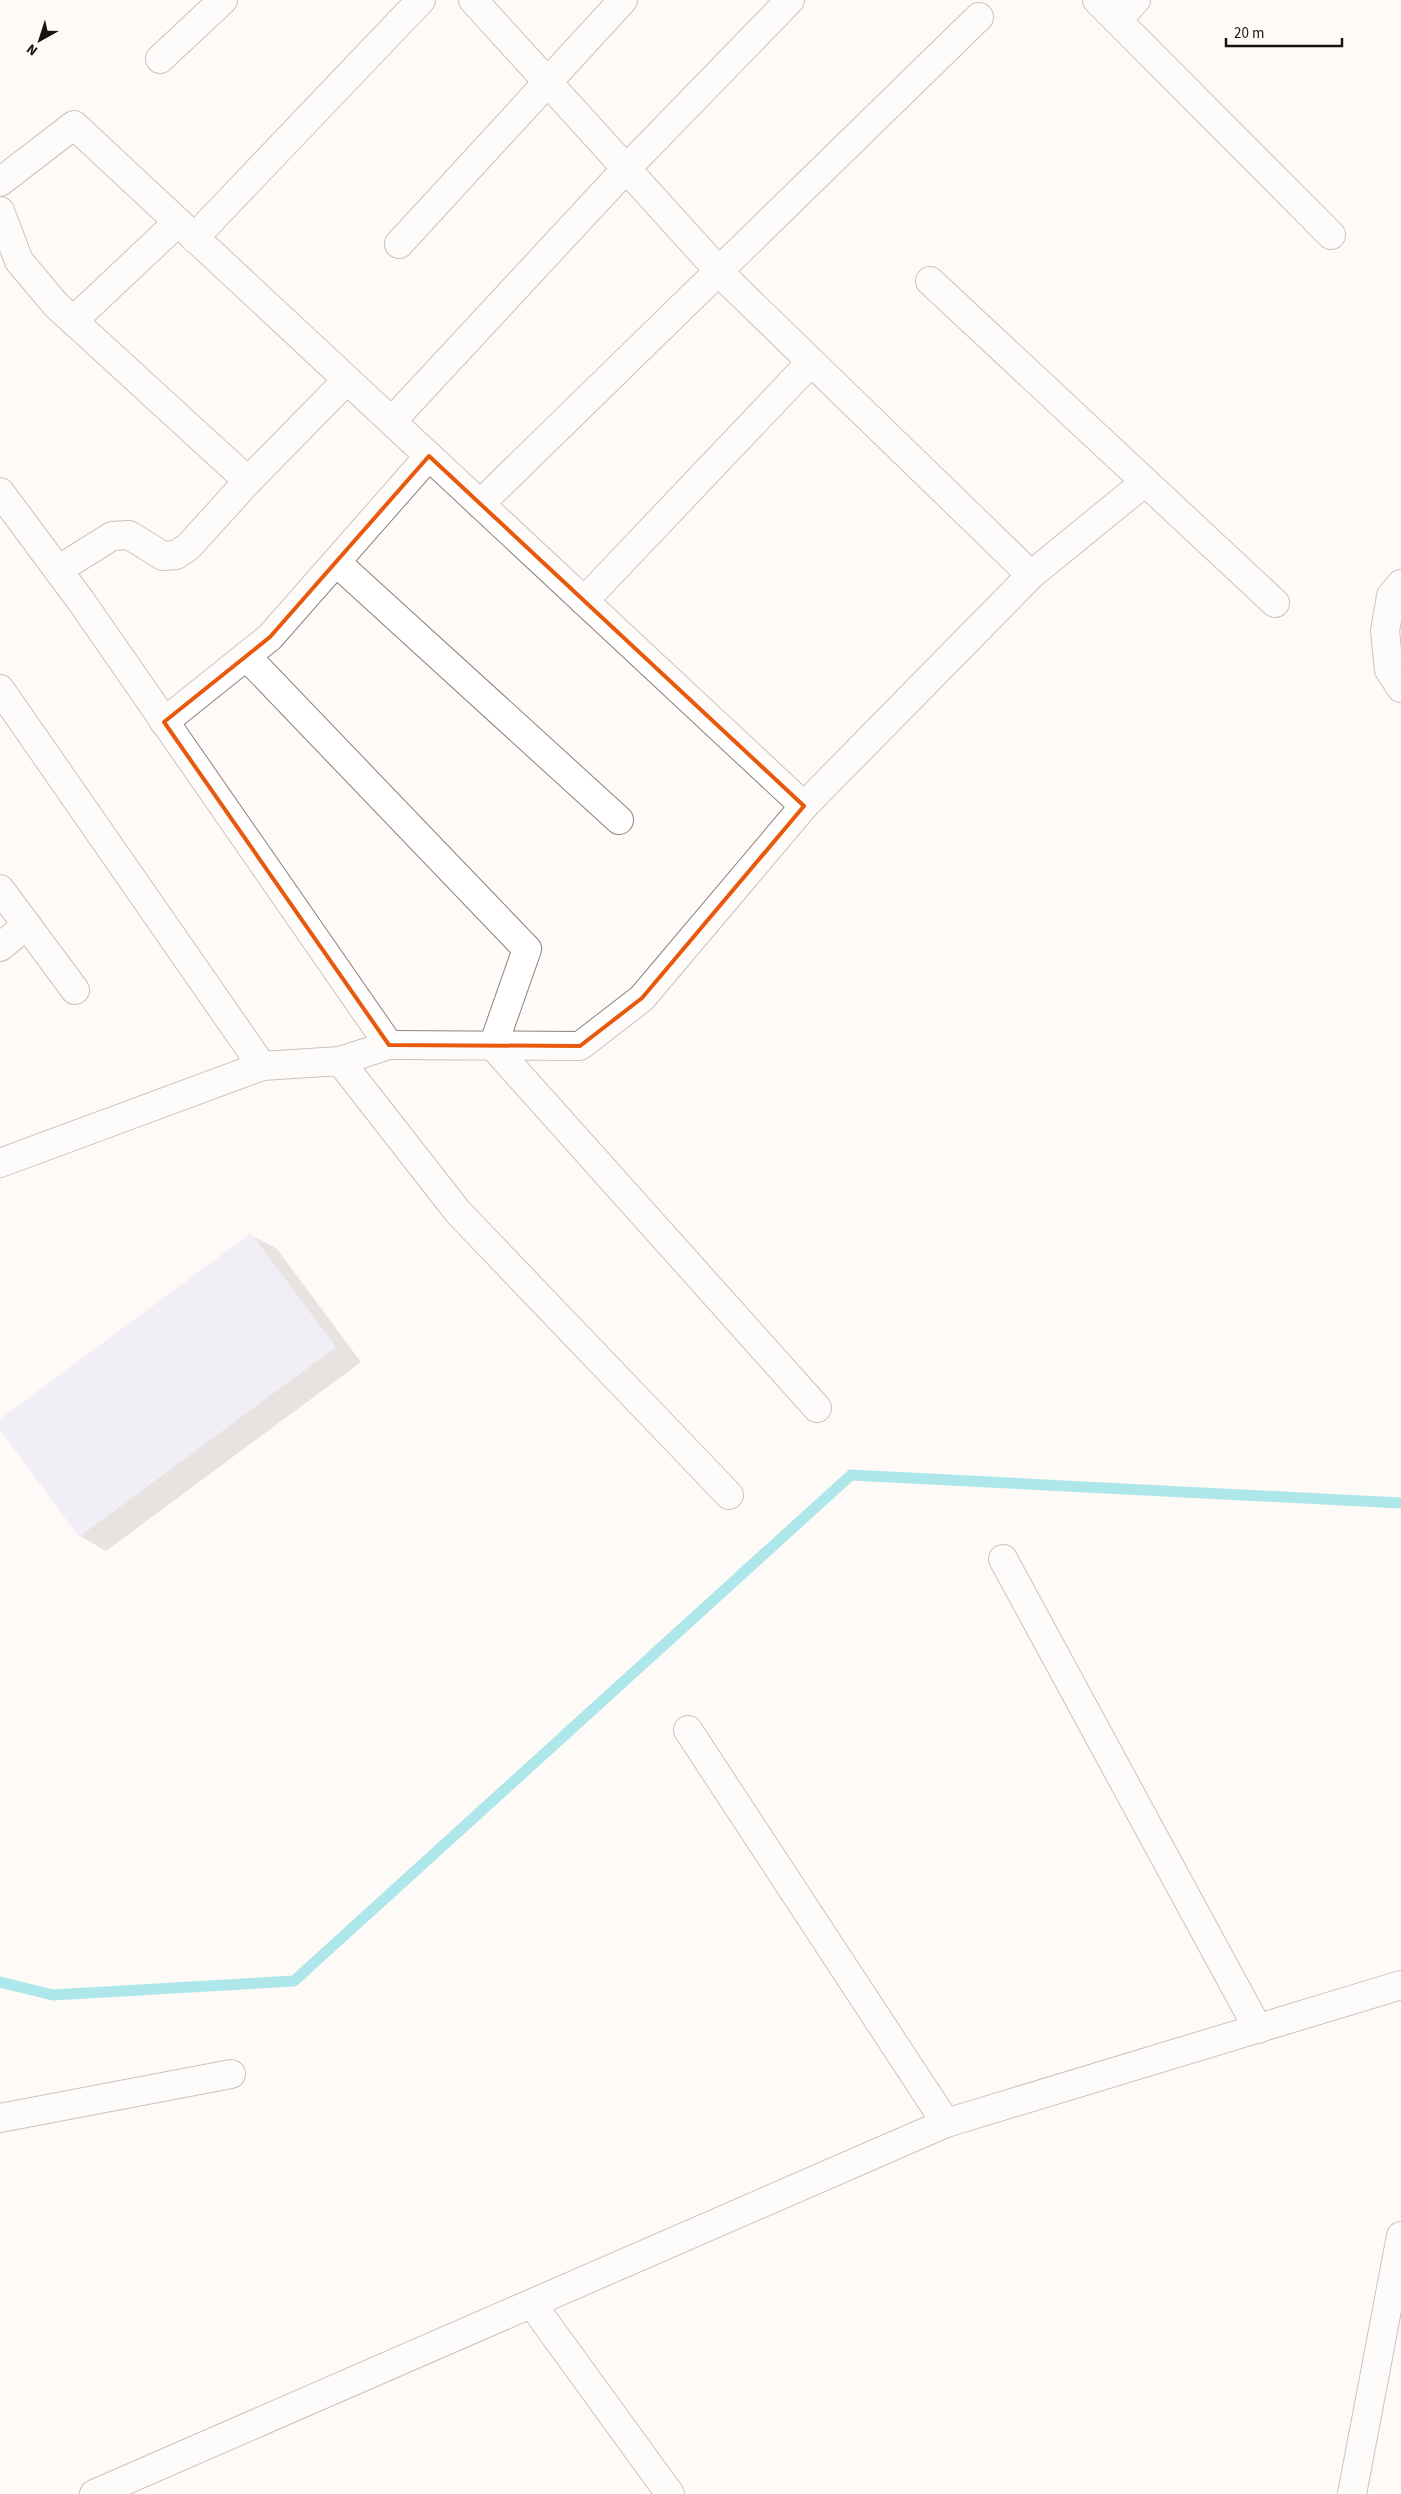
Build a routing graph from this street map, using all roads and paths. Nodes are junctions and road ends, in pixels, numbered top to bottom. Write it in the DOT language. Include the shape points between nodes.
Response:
graph roads {
  1 [pos="223,0"];
  2 [pos="421,0"];
  3 [pos="473,0"];
  4 [pos="623,0"];
  5 [pos="790,0"];
  6 [pos="1097,0"];
  7 [pos="1136,0"];
  8 [pos="979,17"];
  9 [pos="1117,20"];
  10 [pos="160,58"];
  11 [pos="548,83"];
  12 [pos="626,169"];
  13 [pos="0,182"];
  14 [pos="0,211"];
  15 [pos="186,230"];
  16 [pos="1331,235"];
  17 [pos="399,244"];
  18 [pos="718,270"];
  19 [pos="930,281"];
  20 [pos="74,321"];
  21 [pos="811,362"];
  22 [pos="348,380"];
  23 [pos="392,422"];
  24 [pos="429,456"];
  25 [pos="248,481"];
  26 [pos="1145,482"];
  27 [pos="0,492"];
  28 [pos="480,504"];
  29 [pos="336,562"];
  30 [pos="58,570"];
  31 [pos="1031,575"];
  32 [pos="1401,584"];
  33 [pos="584,601"];
  34 [pos="1274,602"];
  35 [pos="246,656"];
  36 [pos="0,688"];
  37 [pos="1401,688"];
  38 [pos="164,722"];
  39 [pos="804,806"];
  40 [pos="619,820"];
  41 [pos="0,889"];
  42 [pos="27,925"];
  43 [pos="0,947"];
  44 [pos="75,990"];
  45 [pos="389,1045"];
  46 [pos="493,1046"];
  47 [pos="340,1061"];
  48 [pos="262,1066"];
  49 [pos="0,1162"];
  50 [pos="817,1408"];
  51 [pos="729,1495"];
  52 [pos="1003,1558"];
  53 [pos="688,1730"];
  54 [pos="1401,1985"];
  55 [pos="1258,2028"];
  56 [pos="231,2074"];
  57 [pos="0,2118"];
  58 [pos="946,2123"];
  59 [pos="1401,2236"];
  60 [pos="532,2304"];
  61 [pos="94,2494"];
  62 [pos="670,2494"];
  63 [pos="1352,2494"];
  1 -- 10 [label="street"];
  2 -- 15 [label="street"];
  3 -- 11 [label="street"];
  4 -- 11 [label="street"];
  5 -- 12 [label="street"];
  6 -- 9 [label="street"];
  7 -- 9 [label="street"];
  8 -- 18 [label="street"];
  9 -- 16 [label="street"];
  11 -- 12 [label="street"];
  11 -- 17 [label="street"];
  12 -- 18 [label="street"];
  12 -- 23 [label="street"];
  13 -- 15 [label="street" via="74,126"];
  14 -- 20 [label="street" via="19,261"];
  15 -- 20 [label="street"];
  15 -- 22 [label="street"];
  18 -- 21 [label="street"];
  18 -- 28 [label="street"];
  19 -- 26 [label="street"];
  20 -- 25 [label="street"];
  21 -- 31 [label="street"];
  21 -- 33 [label="street"];
  22 -- 23 [label="street"];
  22 -- 25 [label="street"];
  23 -- 24 [label="street"];
  24 -- 28 [label="street"];
  24 -- 29 [label="street"];
  25 -- 30 [label="street" via="188,547 176,555 163,556 129,535 112,536"];
  26 -- 31 [label="street"];
  26 -- 34 [label="street"];
  27 -- 30 [label="street"];
  28 -- 33 [label="street"];
  29 -- 35 [label="street" via="270,636"];
  29 -- 40 [label="street"];
  30 -- 38 [label="street"];
  31 -- 39 [label="street"];
  32 -- 37 [label="street" via="1391,596 1384,631 1389,670"];
  33 -- 39 [label="street"];
  35 -- 38 [label="street"];
  35 -- 46 [label="street" via="527,950"];
  36 -- 48 [label="street"];
  38 -- 45 [label="street"];
  39 -- 46 [label="street" via="642,998 580,1046"];
  41 -- 42 [label="street"];
  42 -- 43 [label="street"];
  42 -- 44 [label="street"];
  45 -- 46 [label="street"];
  45 -- 47 [label="street"];
  46 -- 50 [label="street"];
  47 -- 48 [label="street"];
  47 -- 51 [label="street" via="458,1212"];
  48 -- 49 [label="street"];
  52 -- 55 [label="street"];
  53 -- 58 [label="street"];
  54 -- 55 [label="street"];
  55 -- 58 [label="street"];
  56 -- 57 [label="street"];
  58 -- 60 [label="street"];
  59 -- 63 [label="street"];
  60 -- 61 [label="street"];
  60 -- 62 [label="street"];
}
